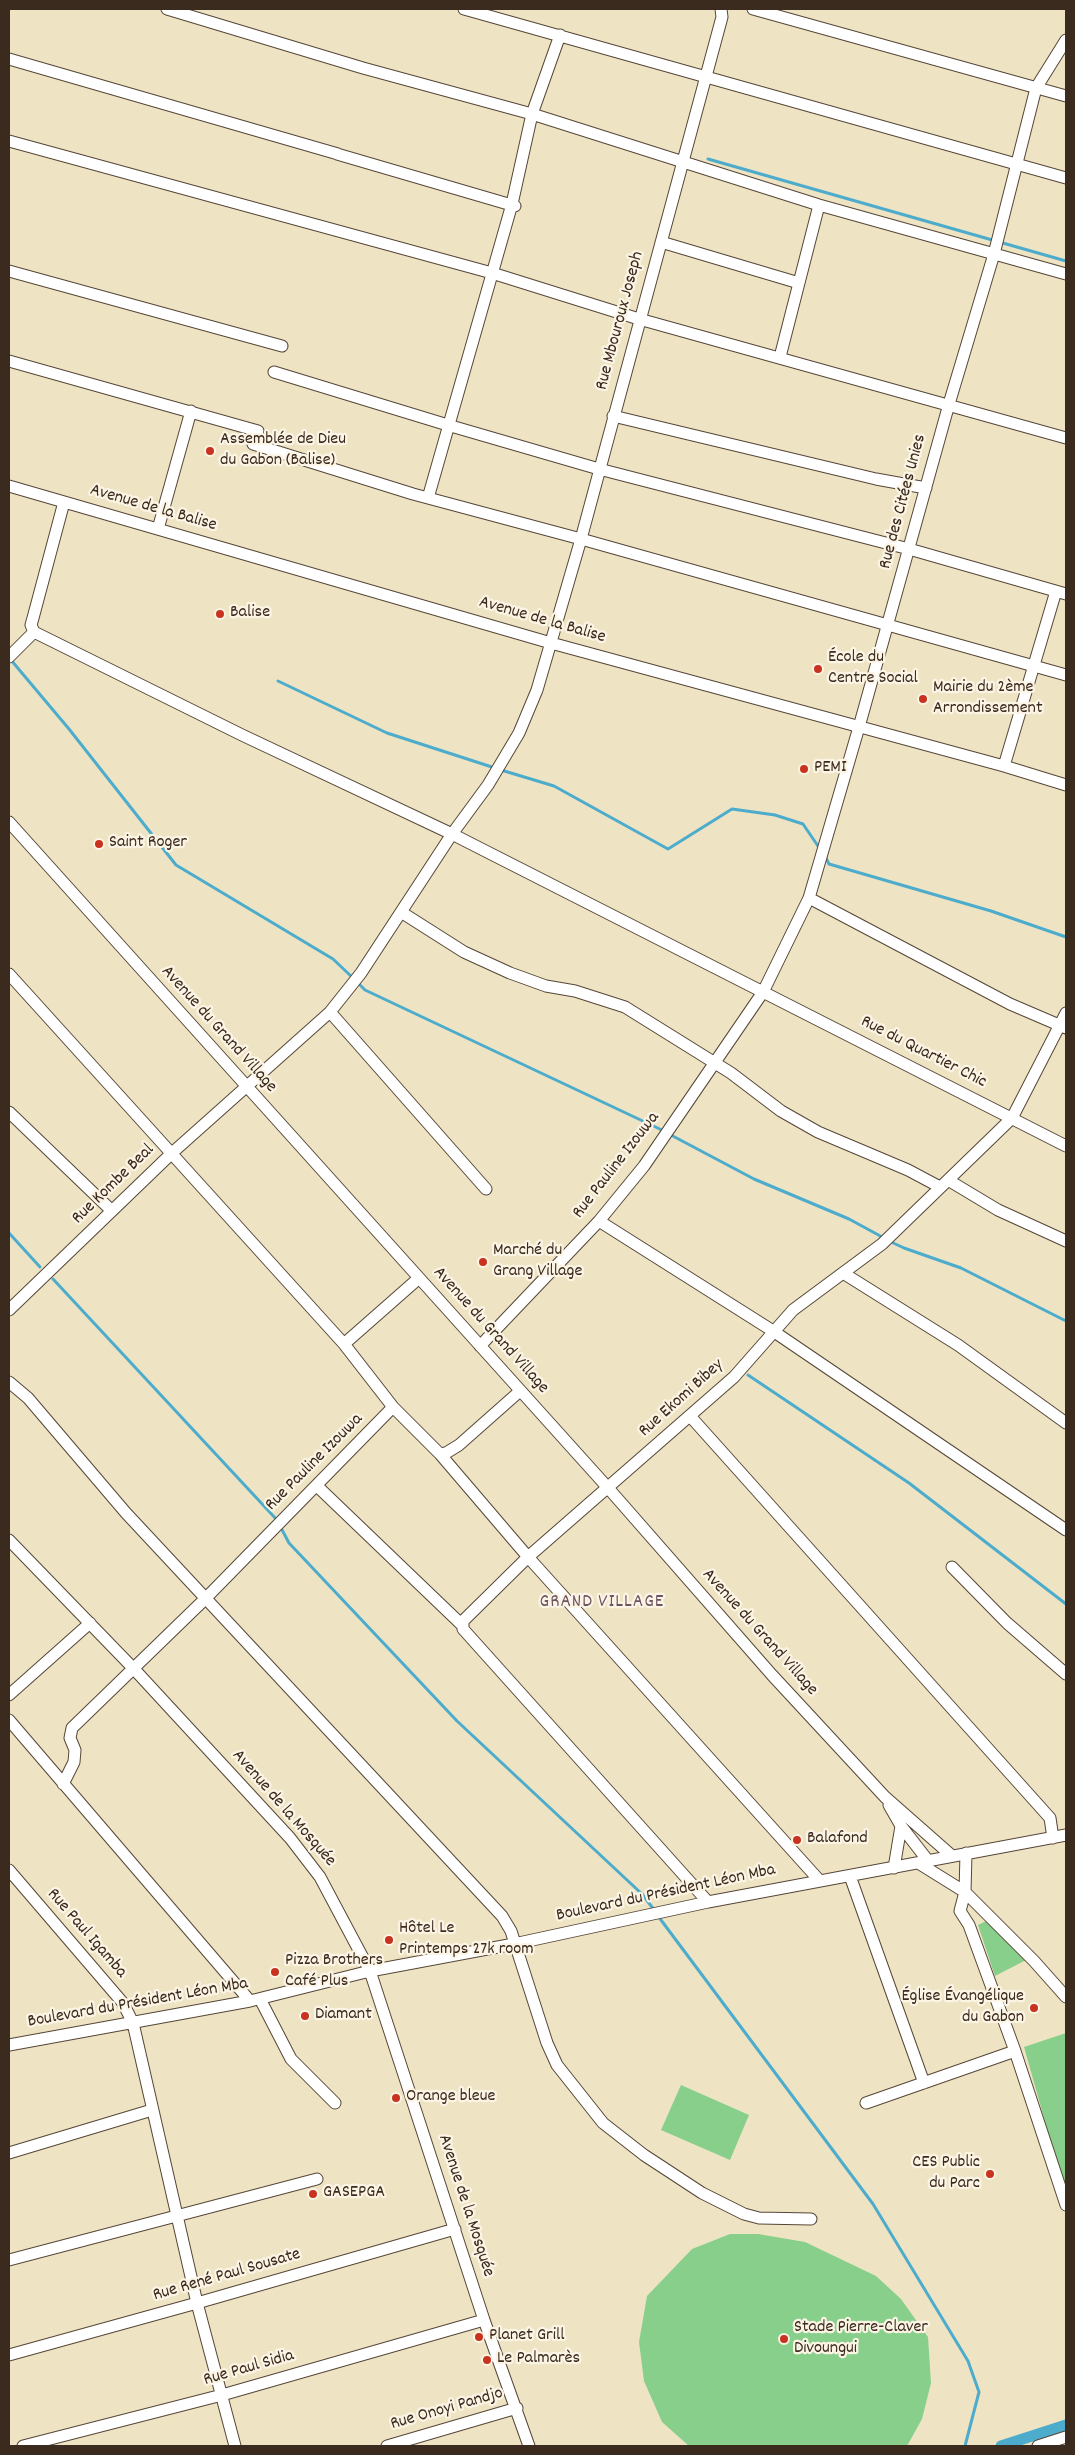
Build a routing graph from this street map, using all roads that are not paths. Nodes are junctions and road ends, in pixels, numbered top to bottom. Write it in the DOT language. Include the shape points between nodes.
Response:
graph roads {
  1 [pos="464,9"];
  2 [pos="721,9"];
  3 [pos="753,9"];
  4 [pos="174,10"];
  5 [pos="560,35"];
  6 [pos="1066,40"];
  7 [pos="9,59"];
  8 [pos="706,77"];
  9 [pos="1036,88"];
  10 [pos="1066,96"];
  11 [pos="532,114"];
  12 [pos="9,142"];
  13 [pos="682,162"];
  14 [pos="1016,164"];
  15 [pos="1066,178"];
  16 [pos="819,205"];
  17 [pos="513,206"];
  18 [pos="661,242"];
  19 [pos="994,250"];
  20 [pos="9,271"];
  21 [pos="492,273"];
  22 [pos="1066,274"];
  23 [pos="798,283"];
  24 [pos="639,319"];
  25 [pos="282,346"];
  26 [pos="780,357"];
  27 [pos="9,361"];
  28 [pos="274,372"];
  29 [pos="948,404"];
  30 [pos="191,411"];
  31 [pos="613,416"];
  32 [pos="451,426"];
  33 [pos="258,431"];
  34 [pos="1066,438"];
  35 [pos="253,444"];
  36 [pos="599,469"];
  37 [pos="9,486"];
  38 [pos="926,488"];
  39 [pos="428,498"];
  40 [pos="64,502"];
  41 [pos="158,529"];
  42 [pos="581,539"];
  43 [pos="909,549"];
  44 [pos="1061,592"];
  45 [pos="887,626"];
  46 [pos="34,632"];
  47 [pos="551,643"];
  48 [pos="12,654"];
  49 [pos="1034,665"];
  50 [pos="1066,675"];
  51 [pos="859,727"];
  52 [pos="1004,766"];
  53 [pos="1066,785"];
  54 [pos="9,822"];
  55 [pos="452,834"];
  56 [pos="820,859"];
  57 [pos="809,898"];
  58 [pos="401,912"];
  59 [pos="9,974"];
  60 [pos="763,992"];
  61 [pos="330,1012"];
  62 [pos="1066,1013"];
  63 [pos="1063,1026"];
  64 [pos="714,1064"];
  65 [pos="246,1088"];
  66 [pos="9,1112"];
  67 [pos="1012,1118"];
  68 [pos="1066,1146"];
  69 [pos="172,1154"];
  70 [pos="944,1183"];
  71 [pos="486,1189"];
  72 [pos="112,1211"];
  73 [pos="599,1221"];
  74 [pos="1066,1241"];
  75 [pos="843,1273"];
  76 [pos="419,1278"];
  77 [pos="9,1310"];
  78 [pos="773,1331"];
  79 [pos="344,1344"];
  80 [pos="480,1346"];
  81 [pos="9,1382"];
  82 [pos="520,1391"];
  83 [pos="393,1408"];
  84 [pos="690,1416"];
  85 [pos="1066,1423"];
  86 [pos="440,1454"];
  87 [pos="317,1486"];
  88 [pos="609,1489"];
  89 [pos="1066,1530"];
  90 [pos="9,1540"];
  91 [pos="528,1557"];
  92 [pos="952,1568"];
  93 [pos="205,1599"];
  94 [pos="90,1622"];
  95 [pos="462,1625"];
  96 [pos="134,1669"];
  97 [pos="1066,1674"];
  98 [pos="9,1695"];
  99 [pos="9,1720"];
  100 [pos="63,1784"];
  101 [pos="884,1797"];
  102 [pos="901,1826"];
  103 [pos="1066,1835"];
  104 [pos="1054,1838"];
  105 [pos="966,1853"];
  106 [pos="952,1856"];
  107 [pos="924,1863"];
  108 [pos="894,1868"];
  109 [pos="9,1870"];
  110 [pos="850,1876"];
  111 [pos="819,1880"];
  112 [pos="965,1892"];
  113 [pos="708,1902"];
  114 [pos="514,1944"];
  115 [pos="370,1971"];
  116 [pos="1066,1997"];
  117 [pos="255,2000"];
  118 [pos="133,2023"];
  119 [pos="9,2045"];
  120 [pos="1015,2051"];
  121 [pos="924,2082"];
  122 [pos="335,2103"];
  123 [pos="866,2103"];
  124 [pos="152,2110"];
  125 [pos="9,2152"];
  126 [pos="317,2179"];
  127 [pos="1066,2205"];
  128 [pos="178,2216"];
  129 [pos="811,2219"];
  130 [pos="455,2228"];
  131 [pos="9,2260"];
  132 [pos="197,2303"];
  133 [pos="484,2320"];
  134 [pos="9,2355"];
  135 [pos="222,2396"];
  136 [pos="517,2408"];
  137 [pos="1066,2437"];
  138 [pos="22,2446"];
  139 [pos="235,2446"];
  140 [pos="387,2446"];
  141 [pos="529,2446"];
  142 [pos="1038,2446"];
  1 -- 5 [label="street"];
  2 -- 8 [label="street, Rue Mbouroux Joseph" via="722,18"];
  3 -- 9 [label="street"];
  4 -- 11 [label="street" via="363,68"];
  5 -- 8 [label="street"];
  5 -- 11 [label="street"];
  6 -- 9 [label="street, Rue des Citées Unies"];
  7 -- 17 [label="street"];
  8 -- 13 [label="street, Rue Mbouroux Joseph"];
  8 -- 14 [label="street"];
  9 -- 10 [label="street"];
  9 -- 14 [label="street, Rue des Citées Unies"];
  11 -- 13 [label="street"];
  11 -- 17 [label="street"];
  12 -- 21 [label="street"];
  13 -- 16 [label="street"];
  13 -- 18 [label="street, Rue Mbouroux Joseph"];
  14 -- 15 [label="street"];
  14 -- 19 [label="street, Rue des Citées Unies"];
  16 -- 19 [label="street"];
  16 -- 23 [label="street"];
  17 -- 21 [label="street"];
  18 -- 23 [label="street"];
  18 -- 24 [label="street, Rue Mbouroux Joseph"];
  19 -- 22 [label="street"];
  19 -- 29 [label="street, Rue des Citées Unies"];
  20 -- 25 [label="street"];
  21 -- 24 [label="street"];
  21 -- 32 [label="street"];
  23 -- 26 [label="street"];
  24 -- 26 [label="street"];
  24 -- 31 [label="street, Rue Mbouroux Joseph"];
  26 -- 29 [label="street"];
  27 -- 30 [label="street"];
  28 -- 32 [label="street"];
  29 -- 34 [label="street"];
  29 -- 38 [label="street, Rue des Citées Unies"];
  30 -- 33 [label="street"];
  30 -- 41 [label="street"];
  31 -- 36 [label="street, Rue Mbouroux Joseph"];
  31 -- 38 [label="street"];
  32 -- 36 [label="street"];
  32 -- 39 [label="street"];
  35 -- 39 [label="street"];
  36 -- 42 [label="street, Rue Mbouroux Joseph"];
  36 -- 43 [label="street"];
  37 -- 40 [label="street, Avenue de la Balise"];
  38 -- 43 [label="street, Rue des Citées Unies"];
  39 -- 42 [label="street"];
  40 -- 41 [label="street, Avenue de la Balise"];
  40 -- 46 [label="street" via="32,618"];
  41 -- 47 [label="street, Avenue de la Balise"];
  42 -- 45 [label="street"];
  42 -- 47 [label="street, Rue Mbouroux Joseph"];
  43 -- 44 [label="street"];
  43 -- 45 [label="street, Rue des Citées Unies"];
  44 -- 49 [label="street"];
  45 -- 49 [label="street"];
  45 -- 51 [label="street, Rue des Citées Unies"];
  46 -- 48 [label="street"];
  46 -- 55 [label="street, Rue du Quartier Chic"];
  47 -- 51 [label="street, Avenue de la Balise"];
  47 -- 55 [label="street, Rue Mbouroux Joseph" via="519,733 494,776"];
  49 -- 50 [label="street"];
  49 -- 52 [label="street"];
  51 -- 52 [label="street, Avenue de la Balise"];
  51 -- 56 [label="street, Rue des Citées Unies"];
  52 -- 53 [label="street, Avenue de la Balise"];
  54 -- 65 [label="street, Avenue du Grand Village"];
  55 -- 58 [label="street, Rue Mbouroux Joseph"];
  55 -- 60 [label="street, Rue du Quartier Chic"];
  56 -- 57 [label="street, Rue Pauline Izouwa"];
  57 -- 60 [label="street, Rue Pauline Izouwa"];
  57 -- 63 [label="street" via="1002,1000"];
  58 -- 61 [label="street, Rue Kombe Beal" via="361,973"];
  58 -- 64 [label="street" via="464,952 510,973 625,1007"];
  59 -- 69 [label="street"];
  60 -- 64 [label="street, Rue Pauline Izouwa"];
  60 -- 67 [label="street, Rue du Quartier Chic"];
  61 -- 65 [label="street, Rue Kombe Beal"];
  61 -- 71 [label="street"];
  62 -- 63 [label="street, Rue Ekomi Bibey"];
  63 -- 67 [label="street, Rue Ekomi Bibey"];
  64 -- 70 [label="street" via="781,1111 818,1132"];
  64 -- 73 [label="street, Rue Pauline Izouwa" via="644,1166"];
  65 -- 69 [label="street, Rue Kombe Beal"];
  65 -- 76 [label="street, Avenue du Grand Village"];
  66 -- 72 [label="street"];
  67 -- 68 [label="street, Rue du Quartier Chic"];
  67 -- 70 [label="street, Rue Ekomi Bibey"];
  69 -- 72 [label="street, Rue Kombe Beal"];
  69 -- 79 [label="street"];
  70 -- 74 [label="street"];
  70 -- 75 [label="street, Rue Ekomi Bibey" via="882,1244"];
  72 -- 77 [label="street, Rue Kombe Beal"];
  73 -- 78 [label="street"];
  73 -- 80 [label="street, Rue Pauline Izouwa"];
  75 -- 78 [label="street, Rue Ekomi Bibey" via="793,1310"];
  75 -- 85 [label="street" via="958,1345"];
  76 -- 79 [label="street"];
  76 -- 80 [label="street, Avenue du Grand Village"];
  78 -- 84 [label="street, Rue Ekomi Bibey" via="734,1377"];
  78 -- 89 [label="street"];
  79 -- 83 [label="street"];
  80 -- 82 [label="street, Avenue du Grand Village"];
  81 -- 93 [label="street" via="28,1398"];
  82 -- 86 [label="street" via="459,1445"];
  82 -- 88 [label="street, Avenue du Grand Village"];
  83 -- 86 [label="street"];
  83 -- 87 [label="street, Rue Pauline Izouwa"];
  84 -- 88 [label="street, Rue Ekomi Bibey"];
  84 -- 104 [label="street" via="1050,1818"];
  86 -- 91 [label="street"];
  87 -- 93 [label="street, Rue Pauline Izouwa"];
  87 -- 95 [label="street"];
  88 -- 91 [label="street, Rue Ekomi Bibey"];
  88 -- 101 [label="street, Avenue du Grand Village" via="772,1676"];
  90 -- 94 [label="street, Avenue de la Mosquée"];
  91 -- 95 [label="street, Rue Ekomi Bibey" via="466,1616"];
  91 -- 111 [label="street"];
  92 -- 97 [label="street"];
  93 -- 96 [label="street, Rue Pauline Izouwa"];
  93 -- 114 [label="street" via="502,1916"];
  94 -- 96 [label="street, Avenue de la Mosquée"];
  94 -- 98 [label="street"];
  95 -- 113 [label="street" via="462,1629"];
  96 -- 100 [label="street, Rue Pauline Izouwa" via="72,1728 70,1738 76,1750"];
  96 -- 115 [label="street, Avenue de la Mosquée" via="296,1846 320,1877"];
  99 -- 100 [label="street"];
  100 -- 117 [label="street"];
  101 -- 102 [label="street"];
  101 -- 106 [label="street, Avenue du Grand Village"];
  102 -- 107 [label="street"];
  102 -- 108 [label="street"];
  103 -- 104 [label="street, Boulevard du Président Léon Mba"];
  104 -- 105 [label="street, Boulevard du Président Léon Mba"];
  105 -- 106 [label="street, Boulevard du Président Léon Mba"];
  105 -- 112 [label="street"];
  106 -- 107 [label="street, Boulevard du Président Léon Mba"];
  107 -- 108 [label="street, Boulevard du Président Léon Mba"];
  107 -- 112 [label="street"];
  108 -- 110 [label="street, Boulevard du Président Léon Mba"];
  109 -- 118 [label="street, Rue Paul Igamba" via="123,2003"];
  110 -- 111 [label="street, Boulevard du Président Léon Mba"];
  110 -- 121 [label="street"];
  111 -- 113 [label="street, Boulevard du Président Léon Mba"];
  112 -- 116 [label="street" via="1034,1960"];
  112 -- 120 [label="street" via="960,1910 969,1925"];
  113 -- 114 [label="street, Boulevard du Président Léon Mba"];
  114 -- 115 [label="street, Boulevard du Président Léon Mba"];
  114 -- 129 [label="street" via="557,2065 603,2123 702,2193 744,2214 759,2218"];
  115 -- 117 [label="street, Boulevard du Président Léon Mba"];
  115 -- 130 [label="street, Avenue de la Mosquée"];
  117 -- 118 [label="street, Boulevard du Président Léon Mba"];
  117 -- 122 [label="street" via="291,2059"];
  118 -- 119 [label="street, Boulevard du Président Léon Mba"];
  118 -- 124 [label="street, Rue Paul Igamba"];
  120 -- 121 [label="street"];
  120 -- 127 [label="street"];
  121 -- 123 [label="street"];
  124 -- 125 [label="street"];
  124 -- 128 [label="street, Rue Paul Igamba"];
  126 -- 128 [label="street"];
  128 -- 131 [label="street"];
  128 -- 132 [label="street, Rue Paul Igamba"];
  130 -- 132 [label="street, Rue René Paul Sousate"];
  130 -- 133 [label="street, Avenue de la Mosquée"];
  132 -- 134 [label="street, Rue René Paul Sousate"];
  132 -- 135 [label="street, Rue Paul Igamba"];
  133 -- 135 [label="street, Rue Paul Sidia"];
  133 -- 136 [label="street, Avenue de la Mosquée"];
  135 -- 138 [label="street, Rue Paul Sidia"];
  135 -- 139 [label="street, Rue Paul Igamba"];
  136 -- 140 [label="street, Rue Onoyi Pandjo"];
  136 -- 141 [label="street, Avenue de la Mosquée"];
  137 -- 142 [label="street"];
}
